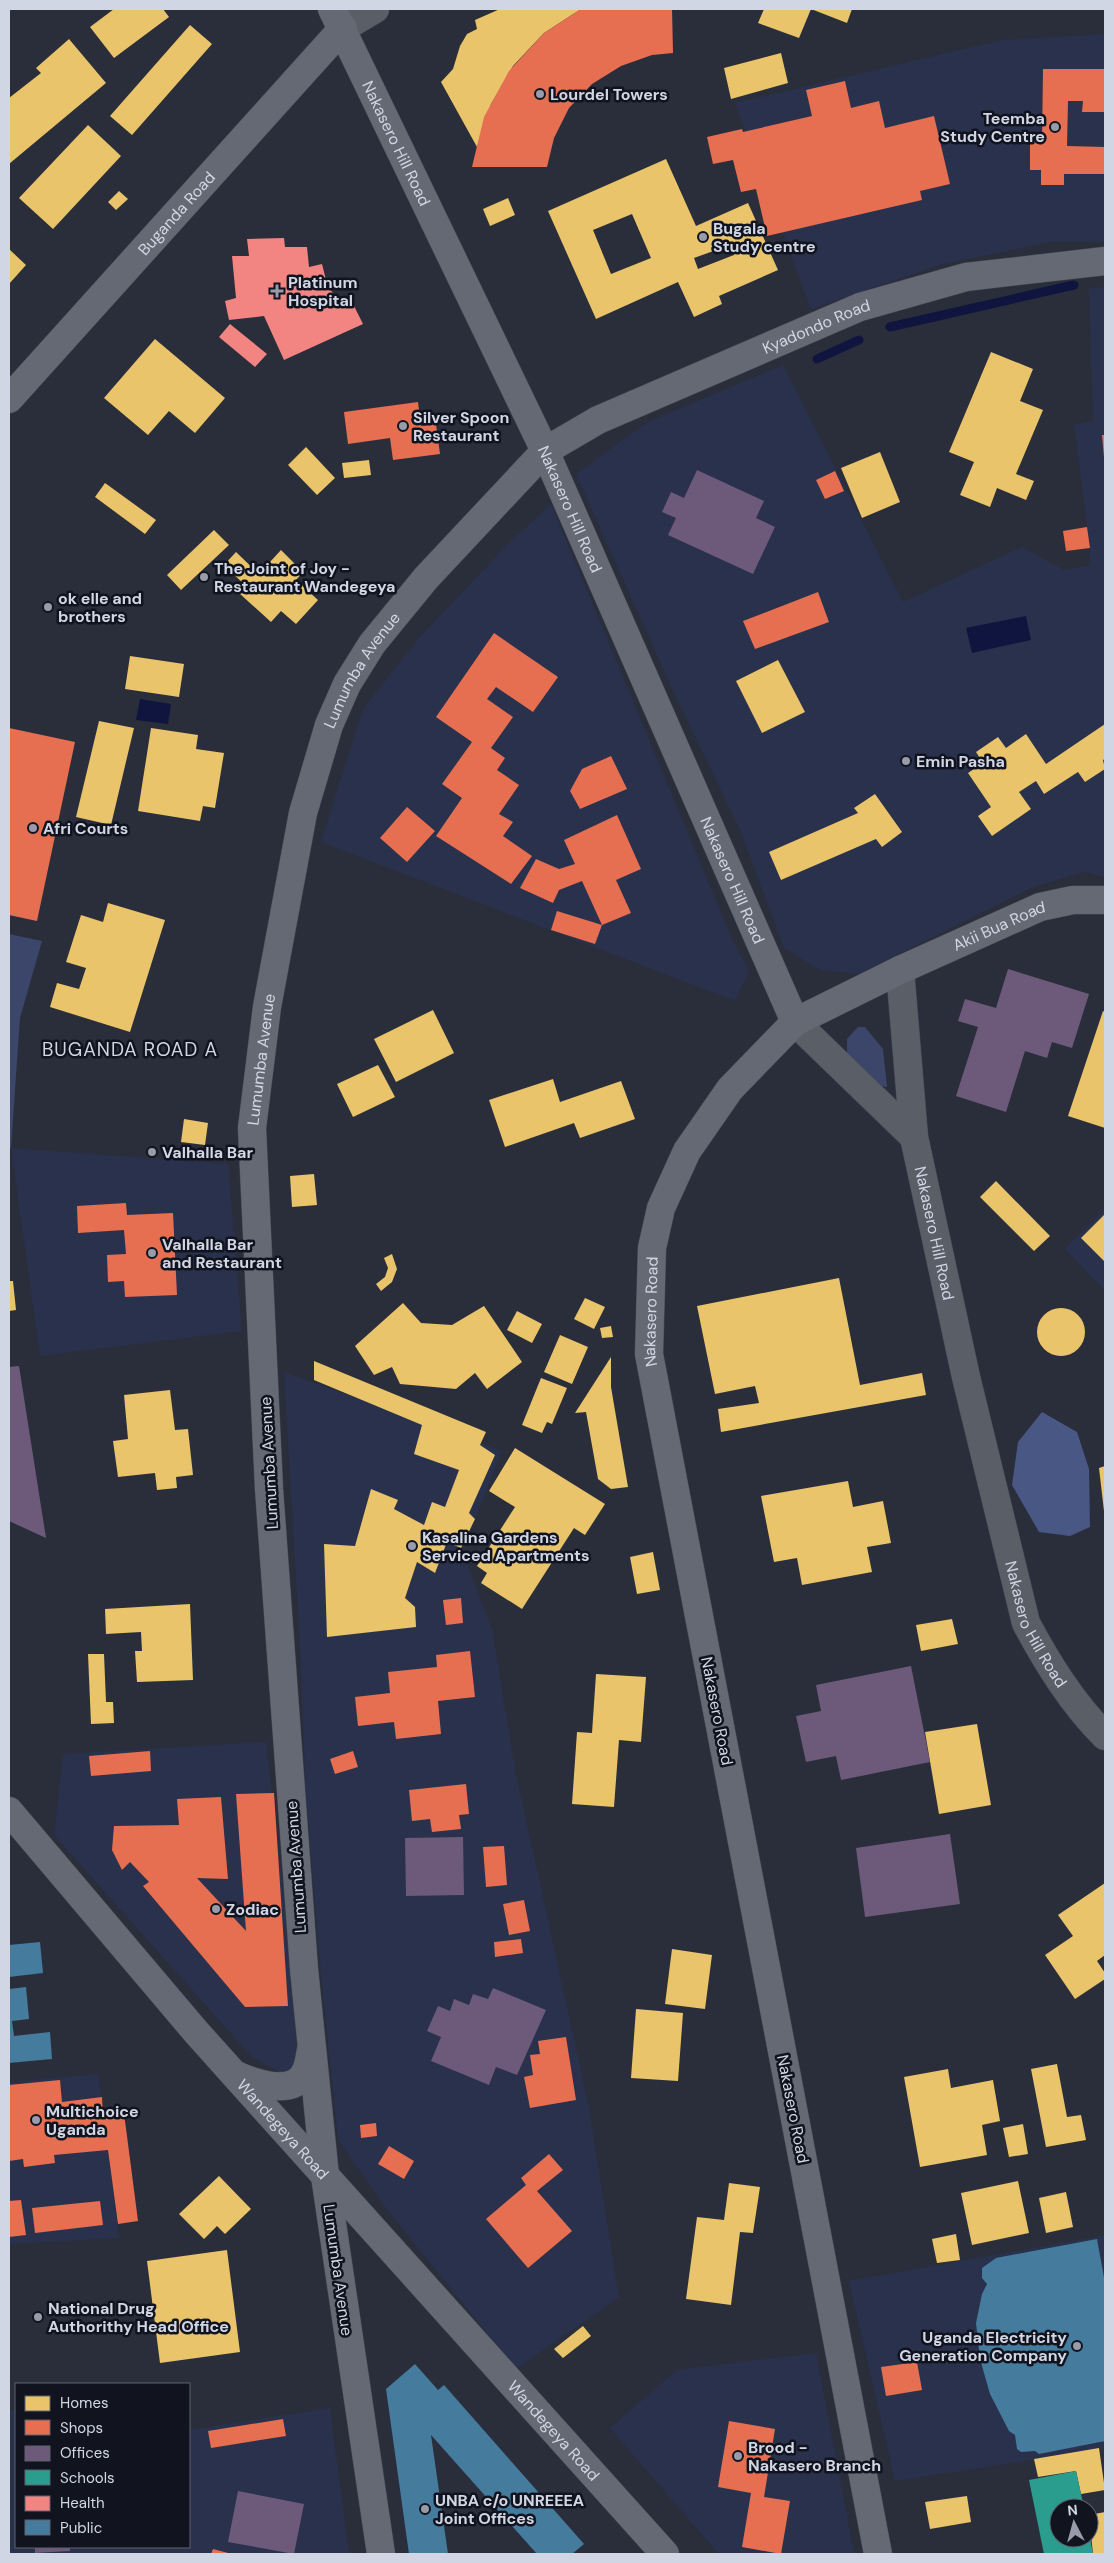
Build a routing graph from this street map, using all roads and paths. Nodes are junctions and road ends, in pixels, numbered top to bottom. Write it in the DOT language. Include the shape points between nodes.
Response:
graph roads {
  1 [pos="374,9"];
  2 [pos="337,18"];
  3 [pos="1105,261"];
  4 [pos="9,399"];
  5 [pos="545,451"];
  6 [pos="1105,900"];
  7 [pos="900,970"];
  8 [pos="795,1022"];
  9 [pos="914,1137"];
  10 [pos="1105,1736"];
  11 [pos="9,1811"];
  12 [pos="312,2046"];
  13 [pos="232,2073"];
  14 [pos="325,2176"];
  15 [pos="381,2554"];
  16 [pos="665,2554"];
  17 [pos="878,2554"];
  1 -- 2 [label="street"];
  2 -- 4 [label="main road, Buganda Road"];
  2 -- 5 [label="main road, Nakasero Hill Road"];
  3 -- 5 [label="main road, Kyadondo Road" via="966,277 860,308 598,420"];
  5 -- 8 [label="main road, Nakasero Hill Road"];
  5 -- 12 [label="main road, Lumumba Avenue" via="426,578 372,644 347,684 329,725 303,813 267,1007 252,1128 269,1489 296,1881"];
  6 -- 7 [label="main road, Akii Bua Road" via="1073,900 1040,907"];
  7 -- 8 [label="main road, Nakasero Road"];
  7 -- 9 [label="street"];
  8 -- 9 [label="street, Nakasero Hill Road"];
  8 -- 17 [label="main road, Nakasero Road" via="730,1089 687,1151 661,1208 652,1248 649,1354"];
  9 -- 10 [label="street, Nakasero Hill Road" via="966,1377 1026,1623 1069,1694"];
  11 -- 13 [label="main road, Wandegeya Road"];
  12 -- 13 [label="main road" via="308,2068 302,2078 292,2083 264,2085"];
  12 -- 14 [label="main road, Lumumba Avenue"];
  13 -- 14 [label="main road, Wandegeya Road"];
  14 -- 15 [label="main road, Lumumba Avenue"];
  14 -- 16 [label="main road, Wandegeya Road"];
}
